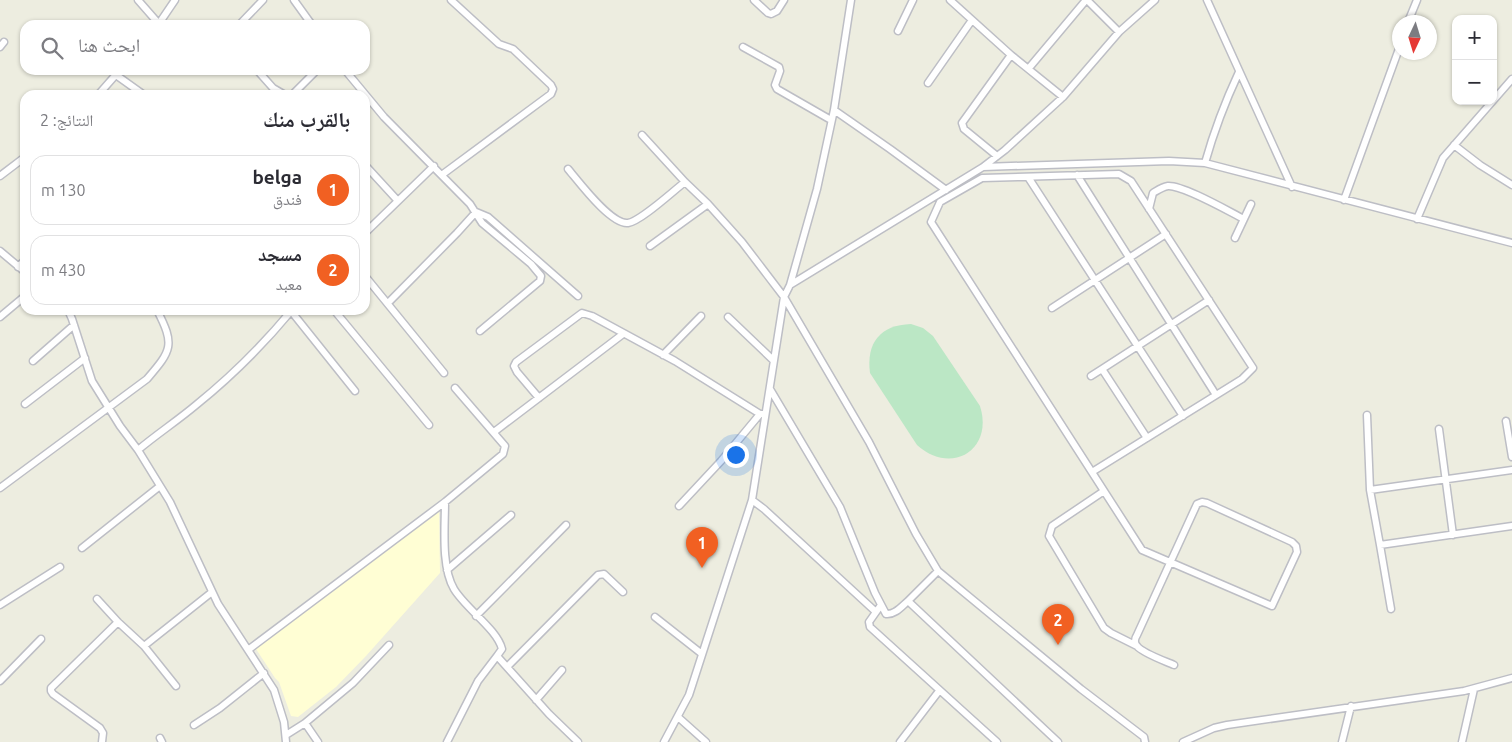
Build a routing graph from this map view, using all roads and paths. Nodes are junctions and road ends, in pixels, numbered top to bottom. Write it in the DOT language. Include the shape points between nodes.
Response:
graph roads {
  1 [pos="138,0"];
  2 [pos="175,0"];
  3 [pos="263,0"];
  4 [pos="294,0"];
  5 [pos="451,0"];
  6 [pos="754,0"];
  7 [pos="784,0"];
  8 [pos="851,0"];
  9 [pos="914,0"];
  10 [pos="950,0"];
  11 [pos="1086,0"];
  12 [pos="1154,0"];
  13 [pos="1207,0"];
  14 [pos="1417,0"];
  15 [pos="1411,15"];
  16 [pos="155,20"];
  17 [pos="161,20"];
  18 [pos="244,20"];
  19 [pos="308,20"];
  20 [pos="972,20"];
  21 [pos="898,31"];
  22 [pos="1119,32"];
  23 [pos="743,47"];
  24 [pos="1011,55"];
  25 [pos="1395,60"];
  26 [pos="1028,68"];
  27 [pos="1239,72"];
  28 [pos="115,75"];
  29 [pos="121,75"];
  30 [pos="261,75"];
  31 [pos="312,75"];
  32 [pos="350,75"];
  33 [pos="1512,79"];
  34 [pos="928,83"];
  35 [pos="102,90"];
  36 [pos="138,90"];
  37 [pos="276,90"];
  38 [pos="297,90"];
  39 [pos="362,90"];
  40 [pos="1063,98"];
  41 [pos="370,100"];
  42 [pos="834,110"];
  43 [pos="831,120"];
  44 [pos="642,135"];
  45 [pos="1454,145"];
  46 [pos="997,156"];
  47 [pos="20,161"];
  48 [pos="1205,163"];
  49 [pos="434,166"];
  50 [pos="983,167"];
  51 [pos="568,169"];
  52 [pos="370,170"];
  53 [pos="443,174"];
  54 [pos="1077,175"];
  55 [pos="0,176"];
  56 [pos="1028,177"];
  57 [pos="685,182"];
  58 [pos="1512,184"];
  59 [pos="1292,187"];
  60 [pos="1136,188"];
  61 [pos="946,190"];
  62 [pos="1153,193"];
  63 [pos="1344,200"];
  64 [pos="398,201"];
  65 [pos="708,204"];
  66 [pos="1250,204"];
  67 [pos="1149,209"];
  68 [pos="476,212"];
  69 [pos="1244,219"];
  70 [pos="1417,219"];
  71 [pos="370,228"];
  72 [pos="1166,234"];
  73 [pos="1235,238"];
  74 [pos="1512,243"];
  75 [pos="650,246"];
  76 [pos="0,251"];
  77 [pos="1129,258"];
  78 [pos="18,267"];
  79 [pos="1095,280"];
  80 [pos="370,282"];
  81 [pos="790,285"];
  82 [pos="578,296"];
  83 [pos="784,297"];
  84 [pos="20,300"];
  85 [pos="1208,300"];
  86 [pos="388,303"];
  87 [pos="1052,308"];
  88 [pos="70,315"];
  89 [pos="160,315"];
  90 [pos="288,315"];
  91 [pos="295,315"];
  92 [pos="338,315"];
  93 [pos="701,316"];
  94 [pos="0,317"];
  95 [pos="728,317"];
  96 [pos="1171,324"];
  97 [pos="74,325"];
  98 [pos="480,331"];
  99 [pos="623,334"];
  100 [pos="1138,346"];
  101 [pos="663,354"];
  102 [pos="84,358"];
  103 [pos="773,360"];
  104 [pos="33,361"];
  105 [pos="1102,369"];
  106 [pos="444,373"];
  107 [pos="1091,376"];
  108 [pos="455,388"];
  109 [pos="770,389"];
  110 [pos="355,391"];
  111 [pos="1216,395"];
  112 [pos="539,398"];
  113 [pos="25,404"];
  114 [pos="108,407"];
  115 [pos="762,414"];
  116 [pos="1367,415"];
  117 [pos="1183,416"];
  118 [pos="1506,420"];
  119 [pos="429,426"];
  120 [pos="1439,429"];
  121 [pos="494,432"];
  122 [pos="1147,438"];
  123 [pos="138,450"];
  124 [pos="1512,457"];
  125 [pos="1512,470"];
  126 [pos="1092,472"];
  127 [pos="1446,479"];
  128 [pos="160,486"];
  129 [pos="0,488"];
  130 [pos="1370,490"];
  131 [pos="1104,491"];
  132 [pos="752,500"];
  133 [pos="445,502"];
  134 [pos="679,506"];
  135 [pos="511,514"];
  136 [pos="566,525"];
  137 [pos="1512,526"];
  138 [pos="1453,535"];
  139 [pos="1380,545"];
  140 [pos="82,548"];
  141 [pos="1170,563"];
  142 [pos="60,567"];
  143 [pos="447,570"];
  144 [pos="938,571"];
  145 [pos="212,592"];
  146 [pos="623,592"];
  147 [pos="98,599"];
  148 [pos="908,600"];
  149 [pos="0,605"];
  150 [pos="881,605"];
  151 [pos="1391,609"];
  152 [pos="876,612"];
  153 [pos="476,616"];
  154 [pos="655,617"];
  155 [pos="118,622"];
  156 [pos="41,640"];
  157 [pos="389,645"];
  158 [pos="144,646"];
  159 [pos="1137,646"];
  160 [pos="248,650"];
  161 [pos="702,654"];
  162 [pos="497,656"];
  163 [pos="1174,665"];
  164 [pos="507,667"];
  165 [pos="562,670"];
  166 [pos="264,673"];
  167 [pos="1512,678"];
  168 [pos="0,681"];
  169 [pos="176,686"];
  170 [pos="1474,689"];
  171 [pos="940,691"];
  172 [pos="536,700"];
  173 [pos="1351,706"];
  174 [pos="678,717"];
  175 [pos="305,723"];
  176 [pos="194,725"];
  177 [pos="286,739"];
  178 [pos="102,742"];
  179 [pos="318,742"];
  180 [pos="447,742"];
  181 [pos="578,742"];
  182 [pos="664,742"];
  183 [pos="706,742"];
  184 [pos="900,742"];
  185 [pos="997,742"];
  186 [pos="1058,742"];
  187 [pos="1145,742"];
  188 [pos="1183,742"];
  189 [pos="1342,742"];
  190 [pos="1462,742"];
  1 -- 16 [label="street"];
  2 -- 17 [label="street"];
  3 -- 18 [label="street"];
  4 -- 19 [label="street"];
  5 -- 53 [label="street" via="499,44 513,49 553,89 551,94"];
  6 -- 7 [label="street" via="771,14"];
  8 -- 42 [label="street"];
  9 -- 21 [label="street"];
  10 -- 20 [label="street"];
  11 -- 22 [label="street"];
  11 -- 26 [label="street"];
  12 -- 22 [label="street"];
  13 -- 27 [label="street"];
  14 -- 15 [label="street"];
  20 -- 24 [label="street"];
  20 -- 34 [label="street"];
  22 -- 40 [label="street"];
  23 -- 43 [label="street" via="779,67 777,88"];
  24 -- 26 [label="street"];
  24 -- 46 [label="street" via="962,122 964,129"];
  25 -- 63 [label="street"];
  26 -- 40 [label="street"];
  27 -- 48 [label="street" via="1218,120"];
  27 -- 59 [label="street"];
  28 -- 35 [label="street"];
  29 -- 36 [label="street"];
  30 -- 37 [label="street"];
  31 -- 38 [label="street"];
  32 -- 39 [label="street"];
  33 -- 45 [label="street"];
  40 -- 46 [label="street"];
  41 -- 49 [label="street"];
  42 -- 43 [label="street"];
  42 -- 61 [label="street"];
  43 -- 81 [label="street" via="817,188"];
  44 -- 57 [label="street"];
  45 -- 58 [label="street"];
  45 -- 70 [label="street" via="1443,158"];
  46 -- 50 [label="street"];
  47 -- 55 [label="street"];
  48 -- 50 [label="street" via="1169,161"];
  48 -- 59 [label="street"];
  49 -- 53 [label="street"];
  49 -- 64 [label="street"];
  50 -- 61 [label="street"];
  51 -- 57 [label="street" via="614,219 621,222 639,218"];
  52 -- 64 [label="street"];
  53 -- 68 [label="street"];
  54 -- 56 [label="street"];
  54 -- 60 [label="street" via="1119,174"];
  54 -- 77 [label="street"];
  56 -- 79 [label="street"];
  56 -- 126 [label="street" via="982,178 940,202 931,222"];
  57 -- 65 [label="street"];
  59 -- 63 [label="street"];
  60 -- 62 [label="street"];
  60 -- 67 [label="street"];
  61 -- 81 [label="street"];
  62 -- 67 [label="street"];
  62 -- 69 [label="street" via="1166,186 1174,186"];
  63 -- 70 [label="street"];
  64 -- 71 [label="street"];
  65 -- 75 [label="street"];
  65 -- 83 [label="street"];
  66 -- 69 [label="street"];
  67 -- 72 [label="street"];
  68 -- 82 [label="street" via="488,217"];
  68 -- 86 [label="street"];
  68 -- 98 [label="street" via="482,223 541,276 540,281"];
  69 -- 73 [label="street"];
  70 -- 74 [label="street"];
  72 -- 77 [label="street"];
  72 -- 85 [label="street"];
  76 -- 78 [label="street"];
  77 -- 79 [label="street"];
  77 -- 96 [label="street"];
  79 -- 87 [label="street"];
  79 -- 100 [label="street"];
  80 -- 86 [label="street"];
  81 -- 83 [label="street"];
  83 -- 103 [label="street"];
  83 -- 144 [label="street" via="869,442"];
  84 -- 94 [label="street"];
  85 -- 96 [label="street"];
  85 -- 111 [label="street" via="1253,368"];
  86 -- 106 [label="street"];
  88 -- 97 [label="street"];
  89 -- 114 [label="street" via="169,340 166,356 147,379"];
  90 -- 123 [label="street" via="234,373"];
  91 -- 110 [label="street"];
  92 -- 119 [label="street"];
  93 -- 101 [label="street"];
  95 -- 103 [label="street"];
  96 -- 100 [label="street"];
  96 -- 111 [label="street"];
  97 -- 102 [label="street"];
  97 -- 104 [label="street"];
  99 -- 101 [label="street"];
  99 -- 112 [label="street"];
  99 -- 112 [label="street" via="592,316 578,314 514,366"];
  100 -- 105 [label="street"];
  100 -- 117 [label="street"];
  101 -- 115 [label="street"];
  102 -- 113 [label="street"];
  102 -- 114 [label="street" via="92,381"];
  103 -- 109 [label="street"];
  105 -- 107 [label="street"];
  105 -- 122 [label="street"];
  108 -- 121 [label="street"];
  109 -- 115 [label="street"];
  109 -- 150 [label="street" via="840,507"];
  111 -- 117 [label="street"];
  112 -- 121 [label="street"];
  114 -- 123 [label="street"];
  114 -- 129 [label="street"];
  115 -- 132 [label="street"];
  115 -- 134 [label="street"];
  116 -- 130 [label="street"];
  117 -- 122 [label="street"];
  118 -- 124 [label="street"];
  120 -- 127 [label="street"];
  121 -- 133 [label="street" via="505,446 503,454"];
  122 -- 126 [label="street"];
  123 -- 128 [label="street"];
  125 -- 127 [label="street"];
  126 -- 131 [label="street"];
  127 -- 130 [label="street"];
  127 -- 138 [label="street"];
  128 -- 140 [label="street"];
  128 -- 145 [label="street"];
  130 -- 139 [label="street"];
  131 -- 141 [label="street" via="1142,550"];
  131 -- 159 [label="street" via="1052,526 1048,536 1104,628"];
  132 -- 152 [label="street"];
  132 -- 161 [label="street"];
  133 -- 143 [label="street"];
  133 -- 160 [label="street"];
  135 -- 143 [label="street"];
  136 -- 153 [label="street"];
  137 -- 138 [label="street"];
  138 -- 139 [label="street"];
  139 -- 151 [label="street"];
  141 -- 141 [label="street" via="1197,504 1202,502 1292,542 1297,552 1272,606"];
  141 -- 159 [label="street" via="1136,635"];
  142 -- 149 [label="street"];
  143 -- 153 [label="street" via="453,588"];
  144 -- 148 [label="street"];
  144 -- 187 [label="street" via="1144,737"];
  145 -- 158 [label="street"];
  145 -- 160 [label="street"];
  146 -- 164 [label="street" via="604,574 598,575"];
  147 -- 155 [label="street"];
  148 -- 150 [label="street" via="891,614 886,614"];
  148 -- 186 [label="street"];
  150 -- 152 [label="street"];
  152 -- 171 [label="street" via="869,622 870,627"];
  153 -- 162 [label="street" via="498,638 502,649"];
  154 -- 161 [label="street"];
  155 -- 158 [label="street"];
  155 -- 178 [label="street" via="51,688 53,694 100,728"];
  156 -- 168 [label="street"];
  157 -- 175 [label="street" via="353,682"];
  158 -- 169 [label="street"];
  159 -- 163 [label="street"];
  160 -- 166 [label="street"];
  161 -- 174 [label="street"];
  162 -- 164 [label="street"];
  162 -- 180 [label="street" via="478,681"];
  164 -- 172 [label="street"];
  165 -- 172 [label="street"];
  166 -- 176 [label="street"];
  166 -- 177 [label="street" via="277,699"];
  167 -- 170 [label="street"];
  170 -- 173 [label="street"];
  170 -- 190 [label="street"];
  171 -- 184 [label="street"];
  171 -- 185 [label="street"];
  172 -- 181 [label="street"];
  173 -- 188 [label="street" via="1227,725"];
  173 -- 189 [label="street"];
  174 -- 182 [label="street"];
  174 -- 183 [label="street"];
  175 -- 177 [label="street"];
  175 -- 179 [label="street"];
}
